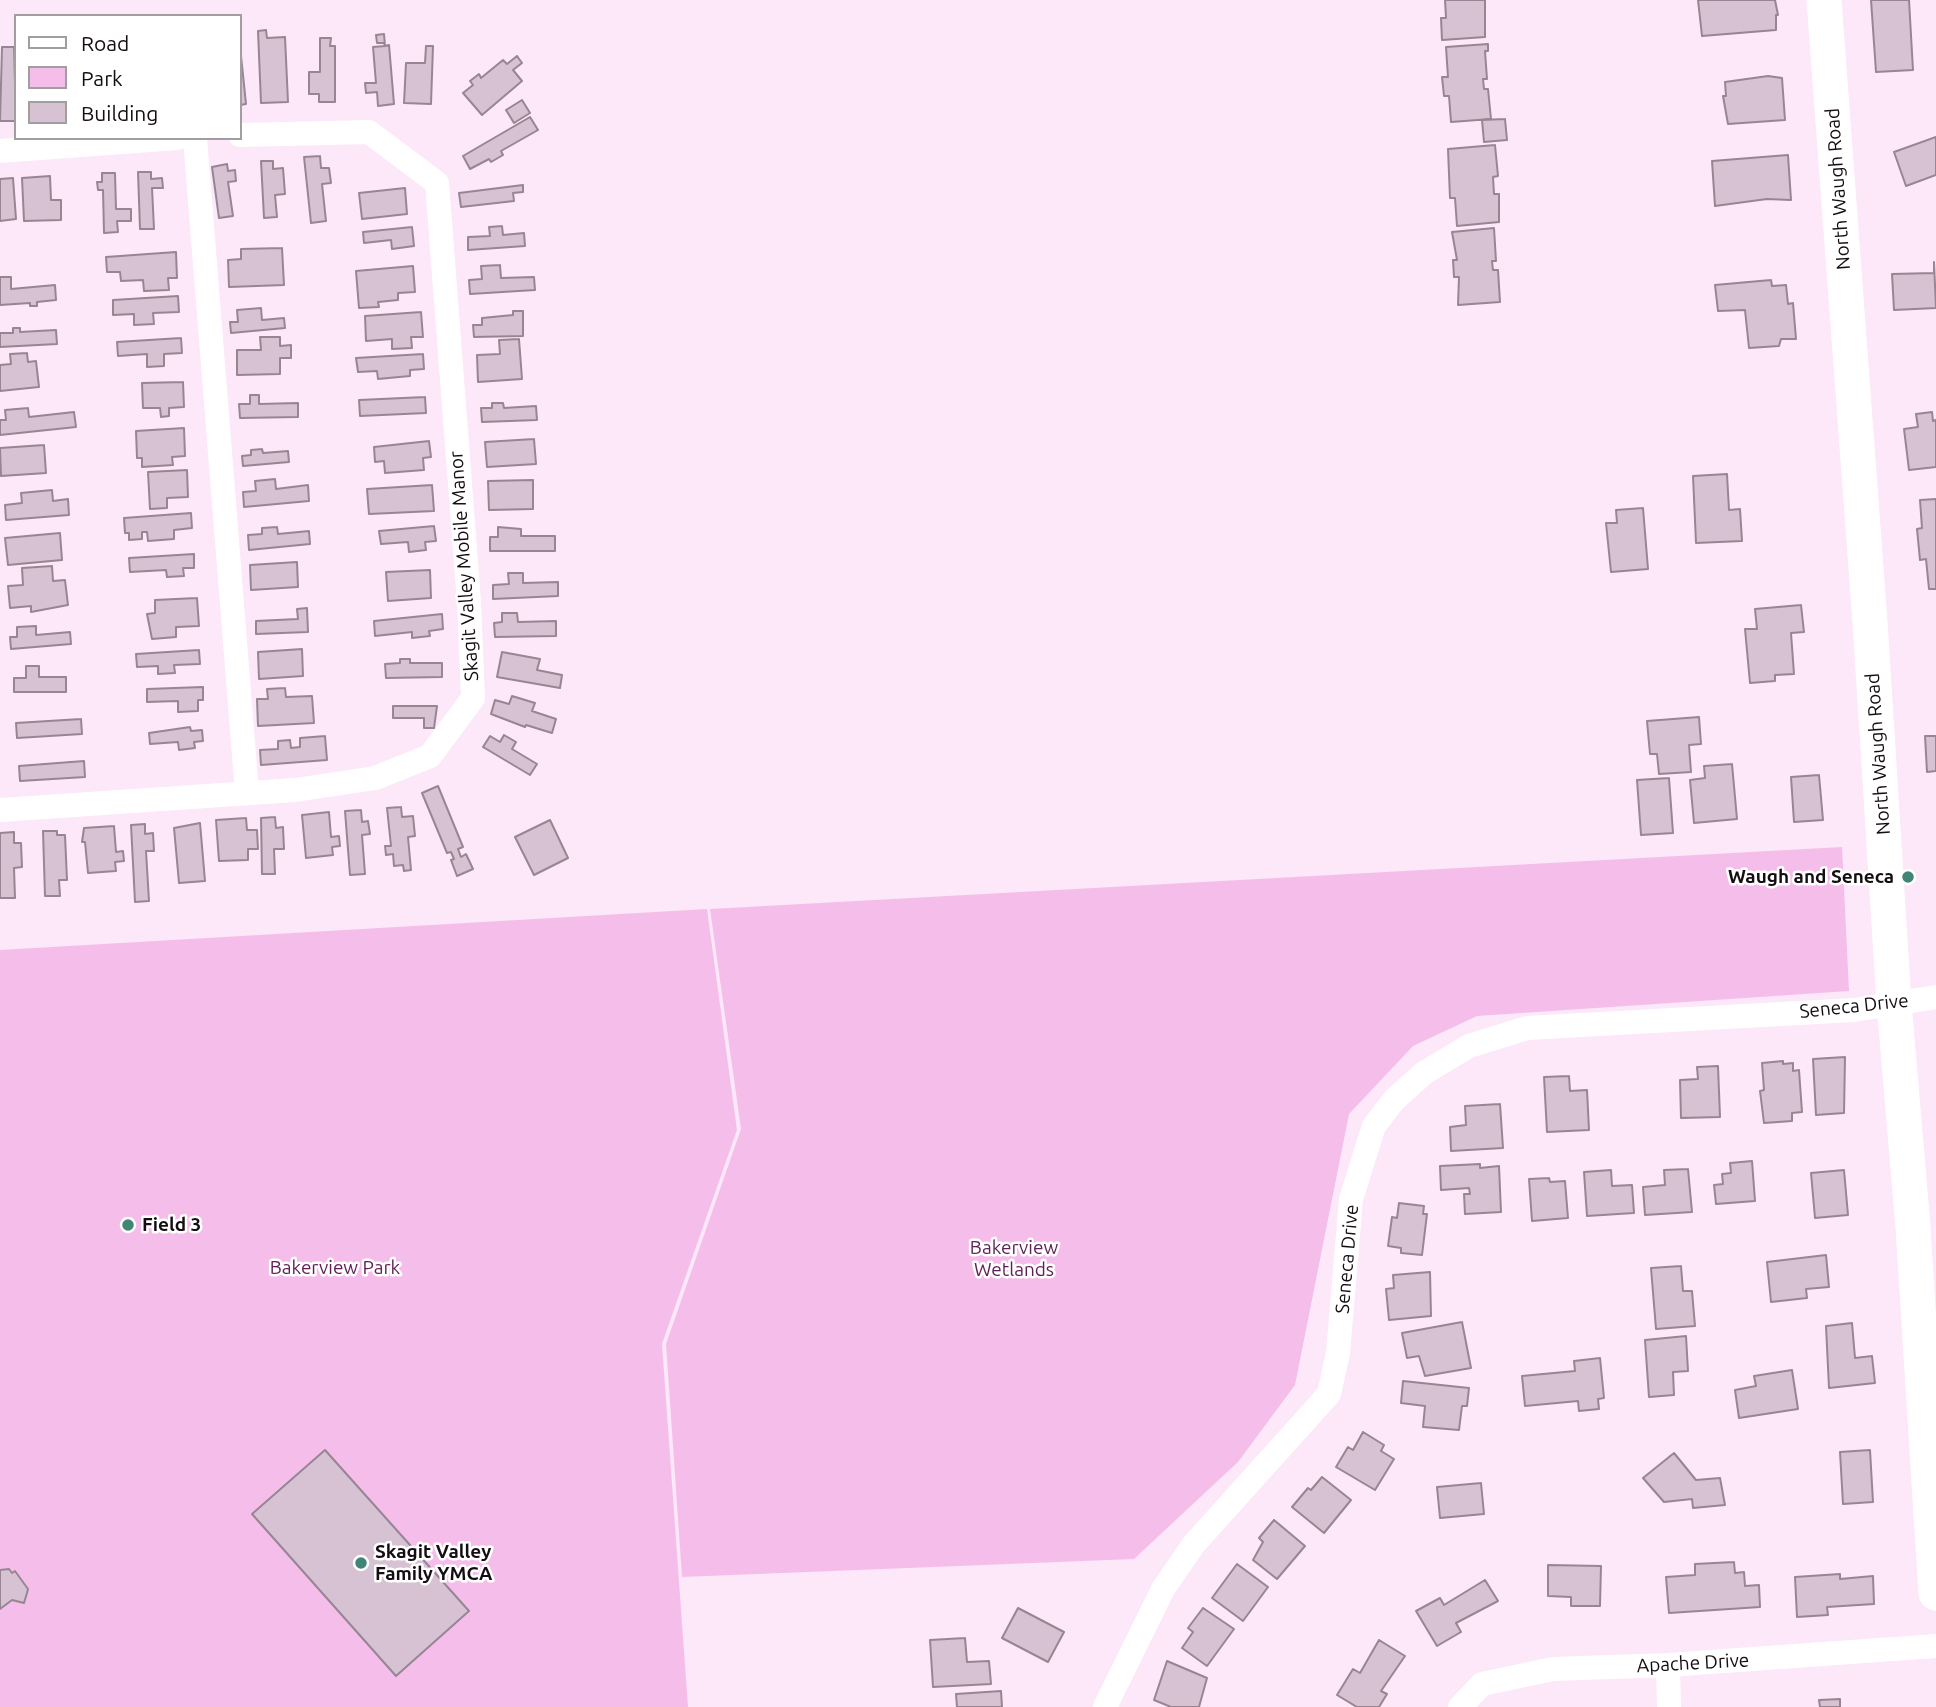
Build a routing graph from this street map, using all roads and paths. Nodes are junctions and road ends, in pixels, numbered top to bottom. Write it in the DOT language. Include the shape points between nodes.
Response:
graph roads {
  1 [pos="1824,0"];
  2 [pos="242,135"];
  3 [pos="150,140"];
  4 [pos="195,140"];
  5 [pos="0,151"];
  6 [pos="247,793"];
  7 [pos="0,810"];
  8 [pos="1936,997"];
  9 [pos="1894,1003"];
  10 [pos="1936,1593"];
  11 [pos="1936,1646"];
  12 [pos="1668,1665"];
  13 [pos="1105,1707"];
  14 [pos="1460,1707"];
  15 [pos="1669,1707"];
  1 -- 9 [label="street, North Waugh Road"];
  2 -- 6 [label="street, Skagit Valley Mobile Manor" via="369,132 437,183 473,698 430,756 375,778"];
  3 -- 5 [label="street"];
  4 -- 6 [label="street"];
  6 -- 7 [label="street, Skagit Valley Mobile Manor"];
  8 -- 9 [label="street, Seneca Drive"];
  9 -- 10 [label="street, North Waugh Road"];
  9 -- 13 [label="street, Seneca Drive" via="1854,1010 1527,1028 1469,1046 1414,1082 1374,1126 1351,1199 1339,1353 1329,1394 1194,1544 1163,1589"];
  11 -- 12 [label="street, Apache Drive"];
  12 -- 14 [label="street, Apache Drive" via="1553,1669 1482,1685"];
  12 -- 15 [label="street"];
}
